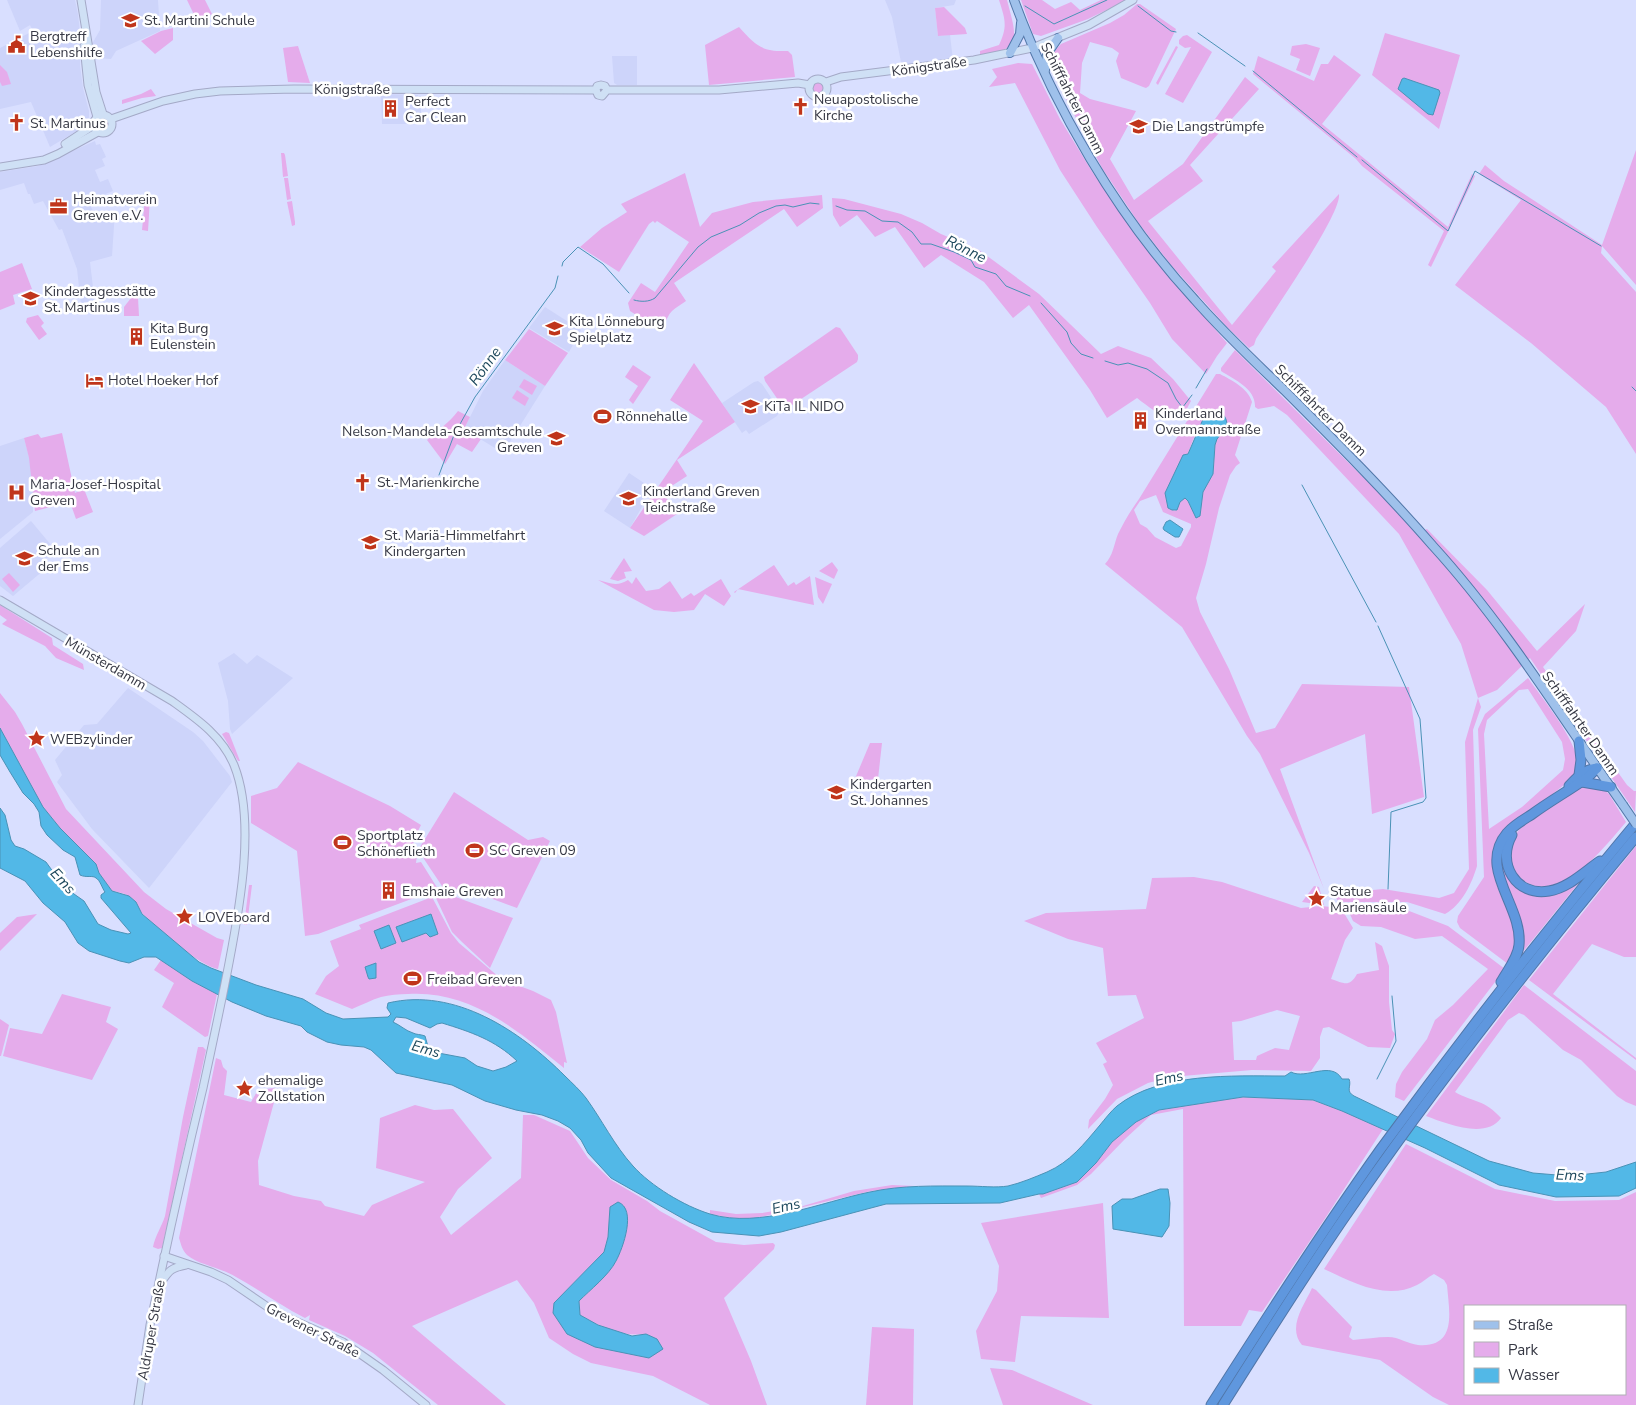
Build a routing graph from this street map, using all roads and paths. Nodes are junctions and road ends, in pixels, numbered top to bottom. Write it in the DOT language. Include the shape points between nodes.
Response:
graph roads {
  1 [pos="81,0"];
  2 [pos="1014,0"];
  3 [pos="1133,0"];
  4 [pos="1021,18"];
  5 [pos="1058,38"];
  6 [pos="1032,48"];
  7 [pos="1010,53"];
  8 [pos="1045,72"];
  9 [pos="826,82"];
  10 [pos="810,85"];
  11 [pos="100,115"];
  12 [pos="112,119"];
  13 [pos="96,128"];
  14 [pos="0,167"];
  15 [pos="0,600"];
  16 [pos="1579,741"];
  17 [pos="1597,768"];
  18 [pos="1580,778"];
  19 [pos="1611,787"];
  20 [pos="1522,821"];
  21 [pos="1636,823"];
  22 [pos="1636,837"];
  23 [pos="1609,855"];
  24 [pos="1487,1008"];
  25 [pos="220,1009"];
  26 [pos="164,1256"];
  27 [pos="189,1265"];
  28 [pos="158,1287"];
  29 [pos="1274,1314"];
  30 [pos="138,1405"];
  31 [pos="426,1405"];
  32 [pos="1211,1405"];
  33 [pos="1223,1405"];
  1 -- 11 [label="street" via="88,86"];
  2 -- 4 [label="main road, Schifffahrter Damm"];
  3 -- 5 [label="street, Königstraße"];
  4 -- 6 [label="main road, Schifffahrter Damm"];
  4 -- 7 [label="main road" via="1020,34"];
  5 -- 6 [label="street, Königstraße"];
  5 -- 8 [label="main road" via="1047,54"];
  6 -- 7 [label="street, Königstraße"];
  6 -- 8 [label="main road, Schifffahrter Damm"];
  7 -- 9 [label="street, Königstraße" via="841,77"];
  8 -- 16 [label="main road, Schifffahrter Damm" via="1096,169 1131,221 1194,299 1389,496 1448,562 1497,624"];
  9 -- 10 [label="street, Königstraße" via="817,79"];
  9 -- 10 [label="street, Königstraße" via="826,92 820,96 811,93"];
  10 -- 12 [label="street, Königstraße" via="798,83 719,90 607,90 601,84 596,90 220,91 164,101"];
  11 -- 12 [label="street"];
  11 -- 13 [label="street"];
  12 -- 13 [label="street" via="106,133"];
  13 -- 14 [label="street" via="43,158"];
  15 -- 25 [label="street, Münsterdamm" via="172,701 209,729 230,756 240,783 245,840 243,881"];
  16 -- 17 [label="main road, Schifffahrter Damm"];
  16 -- 18 [label="highway"];
  17 -- 18 [label="highway" via="1586,771"];
  17 -- 19 [label="main road, Schifffahrter Damm"];
  18 -- 19 [label="highway"];
  18 -- 20 [label="highway"];
  19 -- 21 [label="main road, Schifffahrter Damm, bridge"];
  20 -- 23 [label="highway" via="1508,841 1505,857 1513,877 1525,887 1541,891 1557,888"];
  20 -- 24 [label="highway" via="1504,838 1497,859 1499,877 1518,924 1518,952"];
  21 -- 23 [label="highway"];
  22 -- 29 [label="highway" via="1557,933 1426,1104"];
  23 -- 24 [label="highway"];
  24 -- 29 [label="highway" via="1380,1151"];
  25 -- 26 [label="street, Aldruper Straße"];
  26 -- 27 [label="street, Grevener Straße"];
  26 -- 28 [label="street, Aldruper Straße"];
  27 -- 28 [label="street" via="174,1267"];
  27 -- 31 [label="street, Grevener Straße" via="228,1280 275,1312 344,1342"];
  28 -- 30 [label="street, Aldruper Straße"];
  29 -- 32 [label="highway"];
  29 -- 33 [label="highway"];
}
